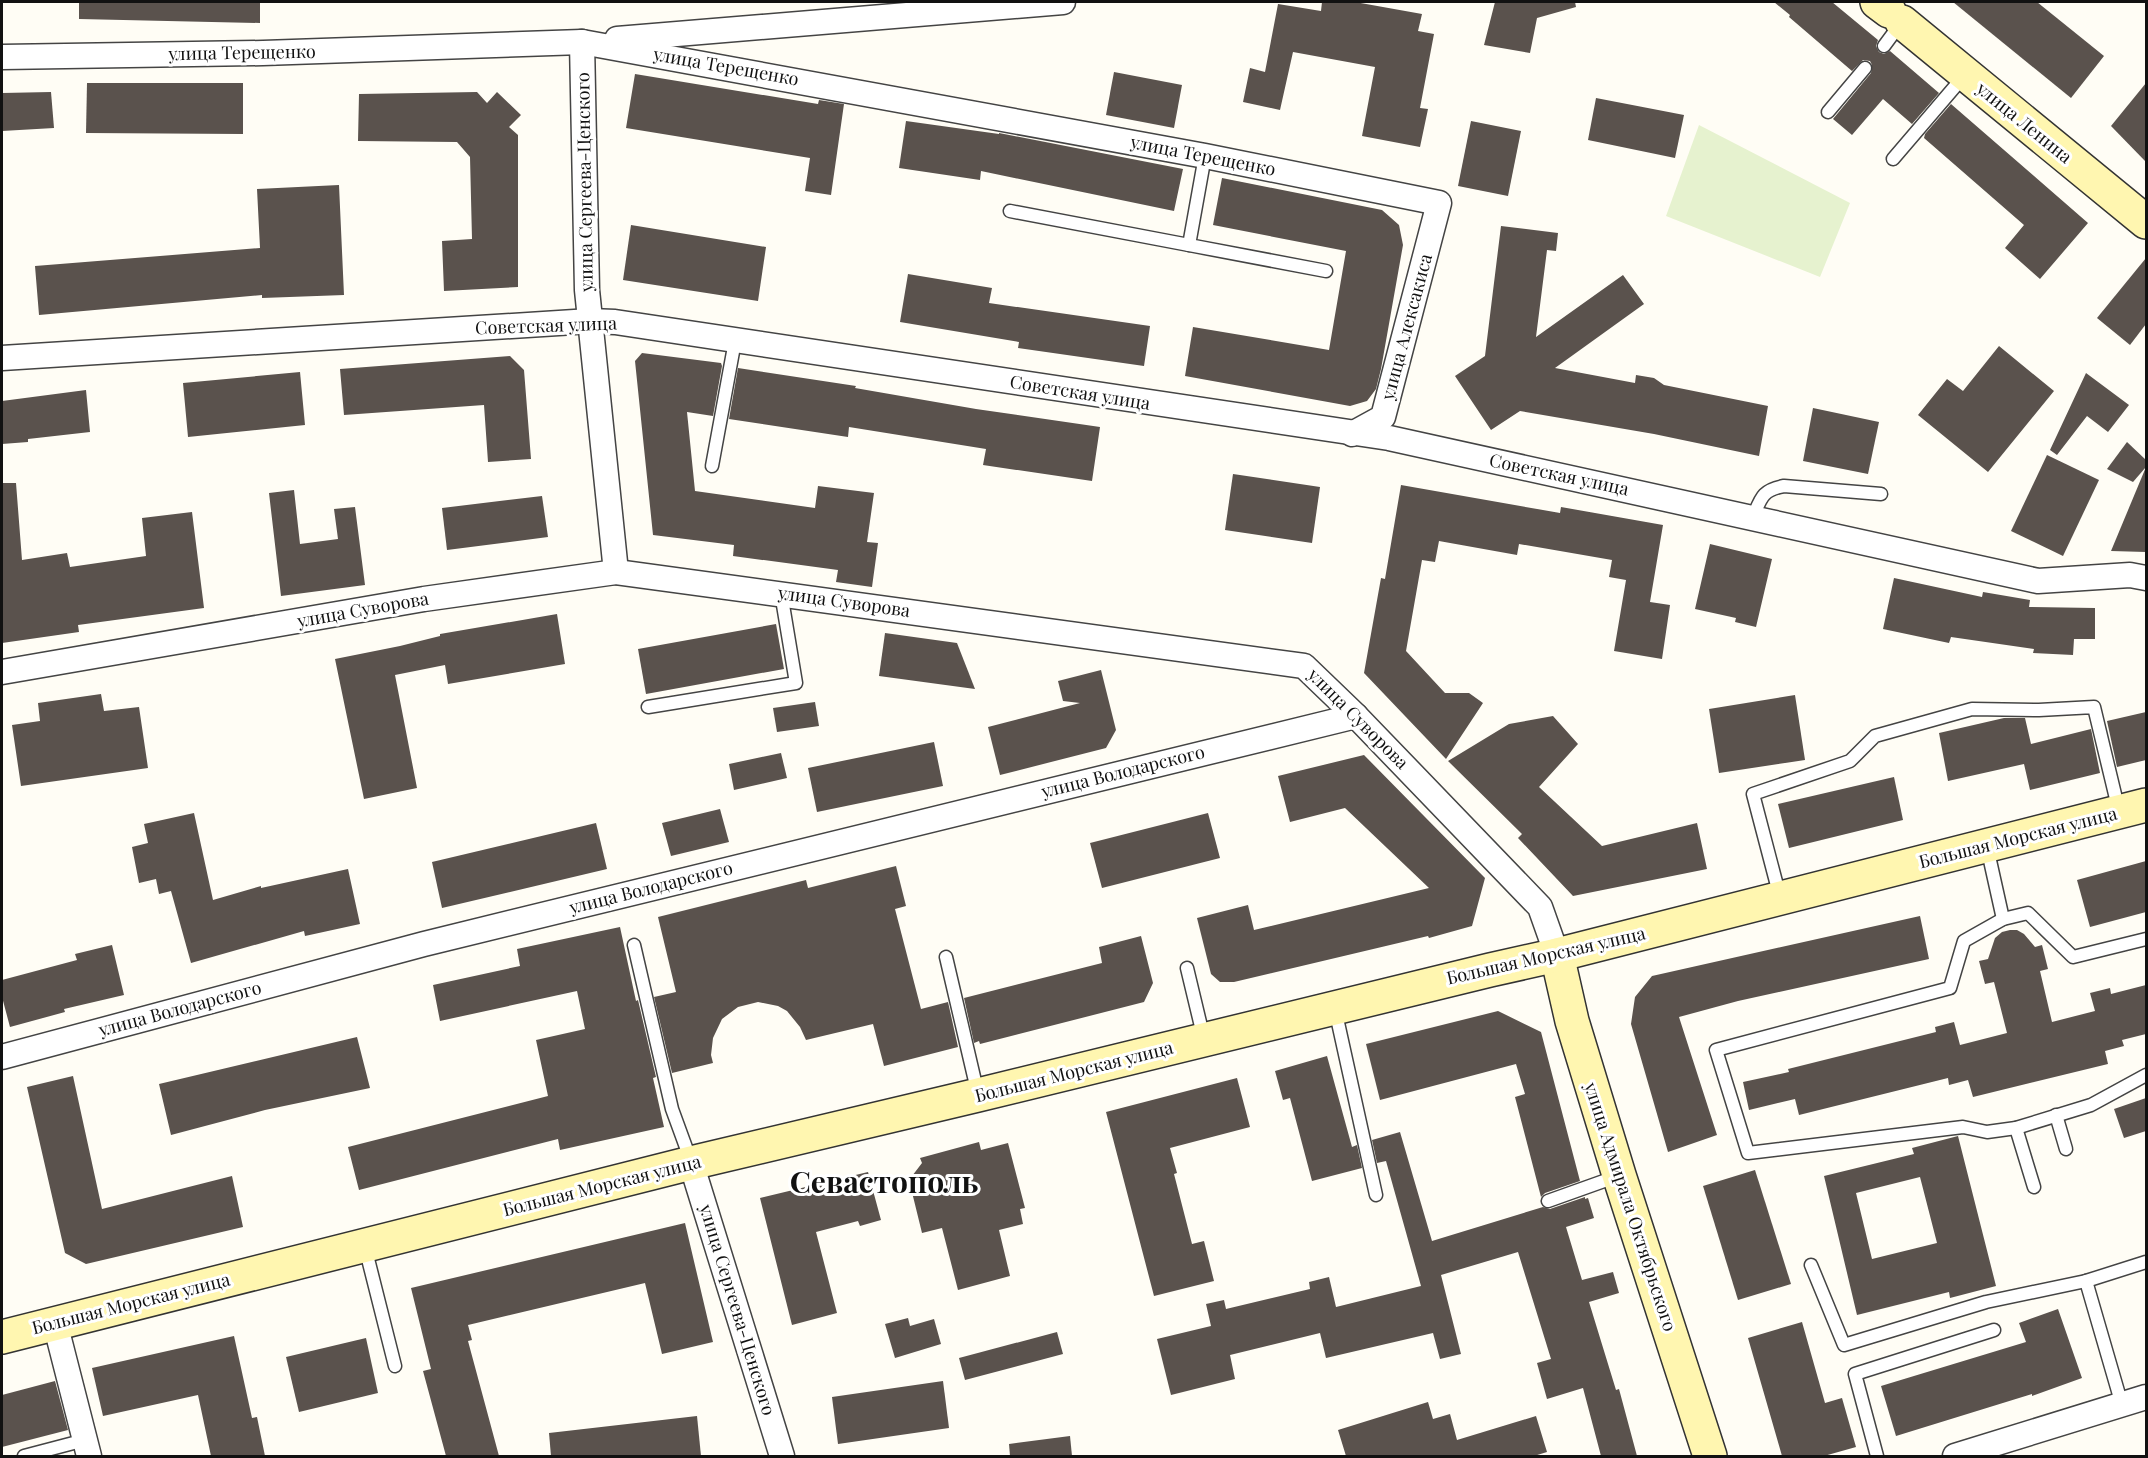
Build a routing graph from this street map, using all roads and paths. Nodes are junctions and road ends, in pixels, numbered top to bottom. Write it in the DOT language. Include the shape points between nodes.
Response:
graph roads {
  1 [pos="1063,2"];
  2 [pos="1888,20"];
  3 [pos="582,42"];
  4 [pos="2,57"];
  5 [pos="1865,68"];
  6 [pos="1965,75"];
  7 [pos="1828,112"];
  8 [pos="1205,156"];
  9 [pos="1893,159"];
  10 [pos="1439,203"];
  11 [pos="1010,211"];
  12 [pos="2146,222"];
  13 [pos="1189,245"];
  14 [pos="1326,271"];
  15 [pos="590,321"];
  16 [pos="735,341"];
  17 [pos="2,358"];
  18 [pos="1352,434"];
  19 [pos="712,466"];
  20 [pos="1881,494"];
  21 [pos="1753,517"];
  22 [pos="616,572"];
  23 [pos="2146,578"];
  24 [pos="782,593"];
  25 [pos="2,672"];
  26 [pos="648,707"];
  27 [pos="1356,716"];
  28 [pos="2133,808"];
  29 [pos="1987,846"];
  30 [pos="1780,898"];
  31 [pos="2003,919"];
  32 [pos="2146,939"];
  33 [pos="634,945"];
  34 [pos="1557,956"];
  35 [pos="946,957"];
  36 [pos="1187,968"];
  37 [pos="1334,1008"];
  38 [pos="1204,1040"];
  39 [pos="2,1057"];
  40 [pos="2146,1075"];
  41 [pos="978,1095"];
  42 [pos="2056,1115"];
  43 [pos="2016,1128"];
  44 [pos="2066,1149"];
  45 [pos="691,1163"];
  46 [pos="1619,1175"];
  47 [pos="2034,1186"];
  48 [pos="1376,1196"];
  49 [pos="1548,1200"];
  50 [pos="364,1246"];
  51 [pos="2146,1262"];
  52 [pos="1811,1265"];
  53 [pos="2086,1281"];
  54 [pos="55,1323"];
  55 [pos="1994,1330"];
  56 [pos="2,1337"];
  57 [pos="394,1366"];
  58 [pos="2146,1397"];
  59 [pos="2122,1405"];
  60 [pos="87,1448"];
  61 [pos="24,1456"];
  62 [pos="782,1456"];
  63 [pos="1710,1456"];
  64 [pos="1877,1456"];
  65 [pos="1955,1456"];
  1 -- 3 [label="street"];
  2 -- 6 [label="main road, улица Ленина"];
  3 -- 4 [label="street, улица Терещенко"];
  3 -- 8 [label="street, улица Терещенко"];
  3 -- 15 [label="street, улица Сергеева-Ценского"];
  5 -- 7 [label="lane"];
  6 -- 9 [label="lane"];
  6 -- 12 [label="main road, улица Ленина"];
  8 -- 10 [label="street, улица Терещенко"];
  8 -- 13 [label="lane"];
  10 -- 18 [label="street, улица Алексакиса" via="1383,417"];
  11 -- 13 [label="lane"];
  13 -- 14 [label="lane"];
  15 -- 16 [label="street, Советская улица"];
  15 -- 17 [label="street, Советская улица"];
  15 -- 22 [label="street, улица Сергеева-Ценского"];
  16 -- 18 [label="street, Советская улица"];
  16 -- 19 [label="lane"];
  18 -- 21 [label="street, Советская улица" via="1389,438"];
  20 -- 21 [label="lane" via="1771,488 1762,495"];
  21 -- 23 [label="street, Советская улица" via="2038,581 2130,575"];
  22 -- 24 [label="street, улица Суворова"];
  22 -- 25 [label="street, улица Суворова" via="424,599"];
  24 -- 26 [label="lane" via="796,683"];
  24 -- 27 [label="street, улица Суворова" via="1305,666"];
  27 -- 34 [label="street, улица Суворова" via="1540,907"];
  27 -- 39 [label="street, улица Володарского" via="424,944"];
  28 -- 29 [label="main road, Большая Морская улица"];
  28 -- 30 [label="lane" via="2094,707 1972,710 1875,736 1850,762 1753,794"];
  29 -- 30 [label="main road, Большая Морская улица"];
  29 -- 31 [label="lane"];
  30 -- 34 [label="main road, Большая Морская улица"];
  31 -- 32 [label="lane" via="2028,913 2073,957"];
  31 -- 43 [label="lane" via="1964,941 1950,988 1716,1050 1748,1153 1963,1127 1987,1132"];
  33 -- 45 [label="lane" via="672,1109"];
  34 -- 37 [label="main road, Большая Морская улица"];
  34 -- 46 [label="main road, улица Адмирала Октябрьского" via="1572,1021"];
  35 -- 41 [label="lane"];
  36 -- 38 [label="lane"];
  37 -- 38 [label="main road, Большая Морская улица"];
  37 -- 48 [label="lane"];
  38 -- 41 [label="main road, Большая Морская улица"];
  40 -- 42 [label="lane" via="2091,1104"];
  41 -- 45 [label="main road, Большая Морская улица"];
  42 -- 43 [label="lane"];
  42 -- 44 [label="lane"];
  43 -- 47 [label="lane"];
  45 -- 50 [label="main road, Большая Морская улица"];
  45 -- 62 [label="street, улица Сергеева-Ценского"];
  46 -- 49 [label="lane"];
  46 -- 63 [label="main road, улица Адмирала Октябрьского"];
  50 -- 54 [label="main road, Большая Морская улица"];
  50 -- 57 [label="lane"];
  51 -- 53 [label="lane"];
  52 -- 53 [label="lane" via="1844,1345 1986,1302"];
  53 -- 59 [label="lane"];
  54 -- 56 [label="main road, Большая Морская улица"];
  54 -- 60 [label="street"];
  55 -- 64 [label="lane" via="1855,1374"];
  58 -- 59 [label="street"];
  59 -- 65 [label="street"];
  60 -- 61 [label="lane"];
}
